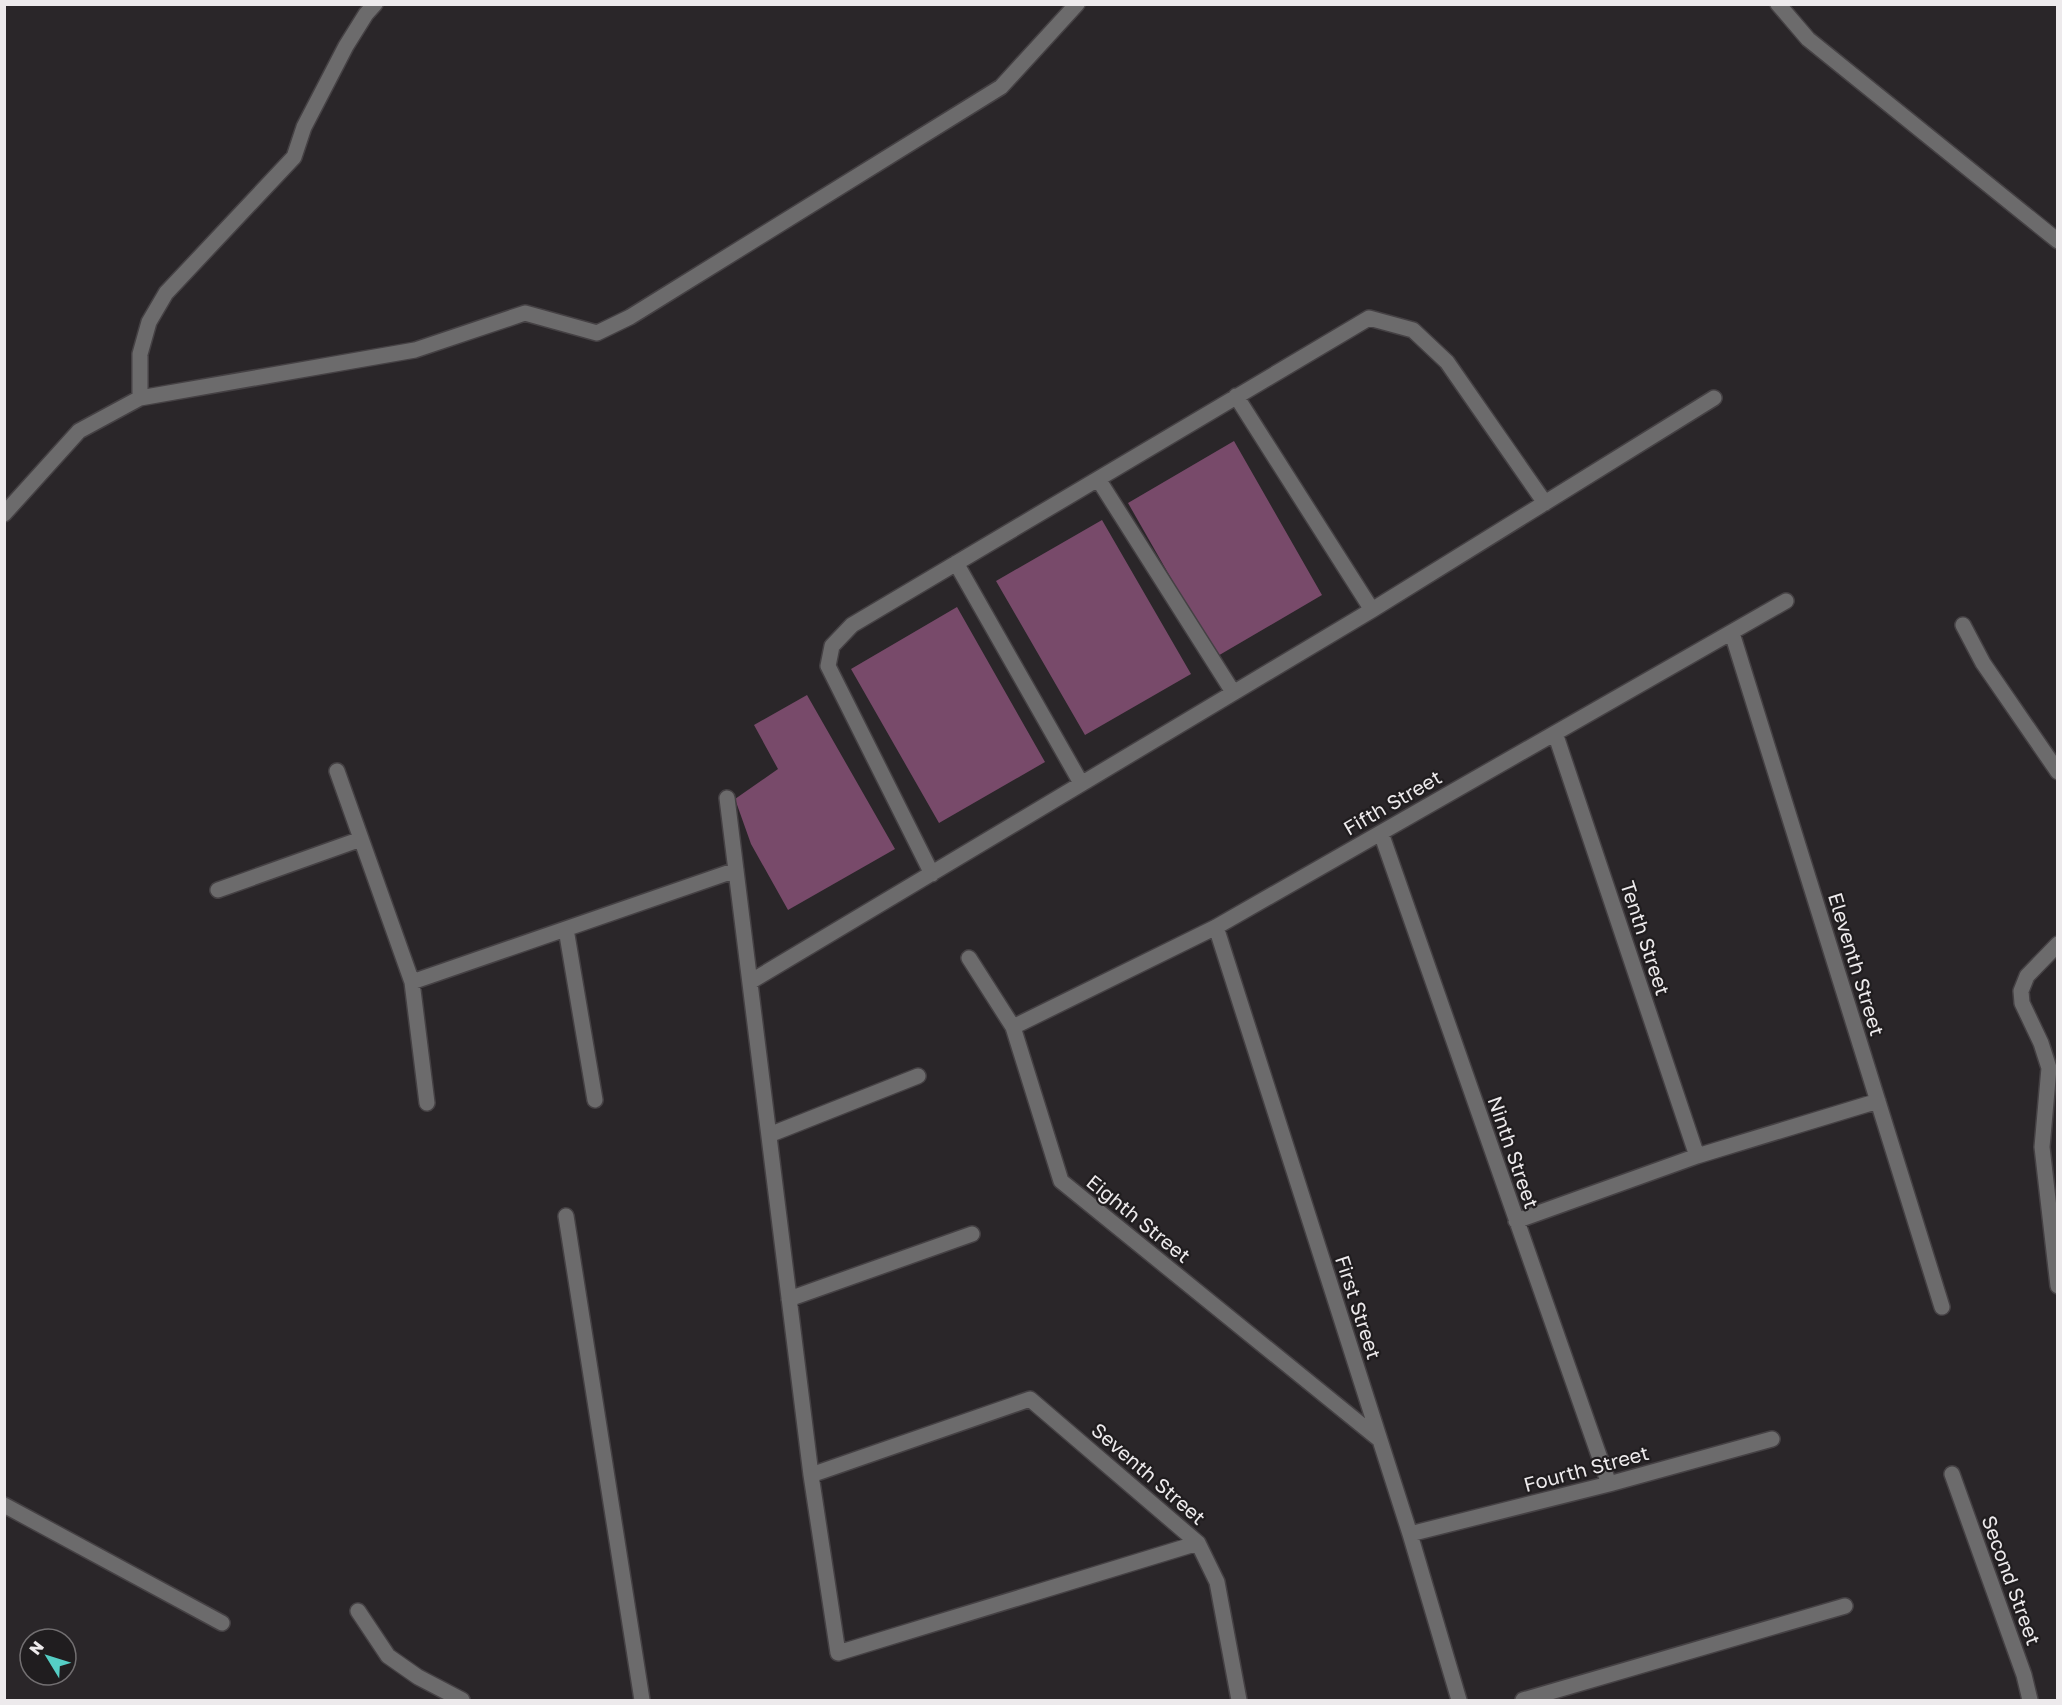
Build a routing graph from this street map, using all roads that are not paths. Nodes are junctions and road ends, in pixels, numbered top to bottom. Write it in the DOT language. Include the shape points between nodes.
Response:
graph roads {
  1 [pos="375,4"];
  2 [pos="1077,4"];
  3 [pos="1778,4"];
  4 [pos="2058,241"];
  5 [pos="1236,396"];
  6 [pos="140,398"];
  7 [pos="1714,398"];
  8 [pos="1098,478"];
  9 [pos="1545,503"];
  10 [pos="4,514"];
  11 [pos="956,563"];
  12 [pos="1786,601"];
  13 [pos="1372,610"];
  14 [pos="1963,625"];
  15 [pos="1732,633"];
  16 [pos="1233,692"];
  17 [pos="1555,733"];
  18 [pos="337,771"];
  19 [pos="2058,772"];
  20 [pos="1081,783"];
  21 [pos="727,798"];
  22 [pos="1381,833"];
  23 [pos="361,839"];
  24 [pos="736,870"];
  25 [pos="932,874"];
  26 [pos="218,890"];
  27 [pos="1216,927"];
  28 [pos="566,929"];
  29 [pos="2058,944"];
  30 [pos="969,958"];
  31 [pos="412,982"];
  32 [pos="750,982"];
  33 [pos="1012,1027"];
  34 [pos="918,1076"];
  35 [pos="595,1100"];
  36 [pos="1878,1101"];
  37 [pos="427,1103"];
  38 [pos="769,1135"];
  39 [pos="1696,1156"];
  40 [pos="566,1216"];
  41 [pos="1516,1221"];
  42 [pos="972,1234"];
  43 [pos="2058,1286"];
  44 [pos="789,1299"];
  45 [pos="1942,1307"];
  46 [pos="1772,1439"];
  47 [pos="1380,1440"];
  48 [pos="1952,1474"];
  49 [pos="811,1475"];
  50 [pos="1609,1484"];
  51 [pos="4,1505"];
  52 [pos="1410,1534"];
  53 [pos="1198,1543"];
  54 [pos="1845,1606"];
  55 [pos="358,1611"];
  56 [pos="222,1623"];
  57 [pos="462,1701"];
  58 [pos="642,1701"];
  59 [pos="1239,1701"];
  60 [pos="1459,1701"];
  61 [pos="1523,1701"];
  62 [pos="2030,1701"];
  1 -- 6 [label="street" via="346,46 304,127 294,157 166,293 149,322 140,354"];
  2 -- 6 [label="street" via="1001,87 630,317 597,333 525,313 415,350"];
  3 -- 4 [label="street" via="1808,39"];
  5 -- 8 [label="street"];
  5 -- 9 [label="street" via="1368,318 1413,330 1447,362"];
  5 -- 13 [label="street"];
  6 -- 10 [label="street" via="79,431"];
  7 -- 9 [label="street"];
  8 -- 11 [label="street"];
  8 -- 16 [label="street"];
  9 -- 13 [label="street"];
  11 -- 20 [label="street"];
  11 -- 25 [label="street" via="852,625 832,646 828,666"];
  12 -- 15 [label="street, Fifth Street"];
  13 -- 16 [label="street"];
  14 -- 19 [label="street" via="1983,663"];
  15 -- 17 [label="street, Fifth Street"];
  15 -- 36 [label="street, Eleventh Street"];
  16 -- 20 [label="street"];
  17 -- 22 [label="street, Fifth Street"];
  17 -- 39 [label="street, Tenth Street"];
  18 -- 23 [label="street"];
  20 -- 25 [label="street"];
  21 -- 24 [label="street"];
  22 -- 27 [label="street, Fifth Street"];
  22 -- 41 [label="street, Ninth Street"];
  23 -- 26 [label="street"];
  23 -- 31 [label="street"];
  24 -- 28 [label="street"];
  24 -- 32 [label="street"];
  25 -- 32 [label="street"];
  27 -- 33 [label="street, Fifth Street"];
  27 -- 47 [label="street, First Street"];
  28 -- 31 [label="street"];
  28 -- 35 [label="street"];
  29 -- 43 [label="street" via="2027,976 2021,991 2022,1003 2042,1043 2049,1068 2042,1147"];
  30 -- 33 [label="street, Eighth Street"];
  31 -- 37 [label="street"];
  32 -- 38 [label="street"];
  33 -- 47 [label="street, Eighth Street" via="1061,1181"];
  34 -- 38 [label="street"];
  36 -- 39 [label="street"];
  36 -- 45 [label="street, Eleventh Street"];
  38 -- 44 [label="street"];
  39 -- 41 [label="street"];
  40 -- 58 [label="street"];
  41 -- 50 [label="street, Ninth Street"];
  42 -- 44 [label="street"];
  44 -- 49 [label="street"];
  46 -- 50 [label="street, Fourth Street"];
  47 -- 52 [label="street, First Street"];
  48 -- 62 [label="street, Second Street"];
  49 -- 53 [label="street, Seventh Street" via="1030,1399"];
  49 -- 53 [label="street" via="838,1653"];
  50 -- 52 [label="street, Fourth Street"];
  51 -- 56 [label="street"];
  52 -- 60 [label="street, First Street"];
  53 -- 59 [label="street, Seventh Street" via="1216,1582"];
  54 -- 61 [label="street"];
  55 -- 57 [label="street" via="388,1656"];
}
